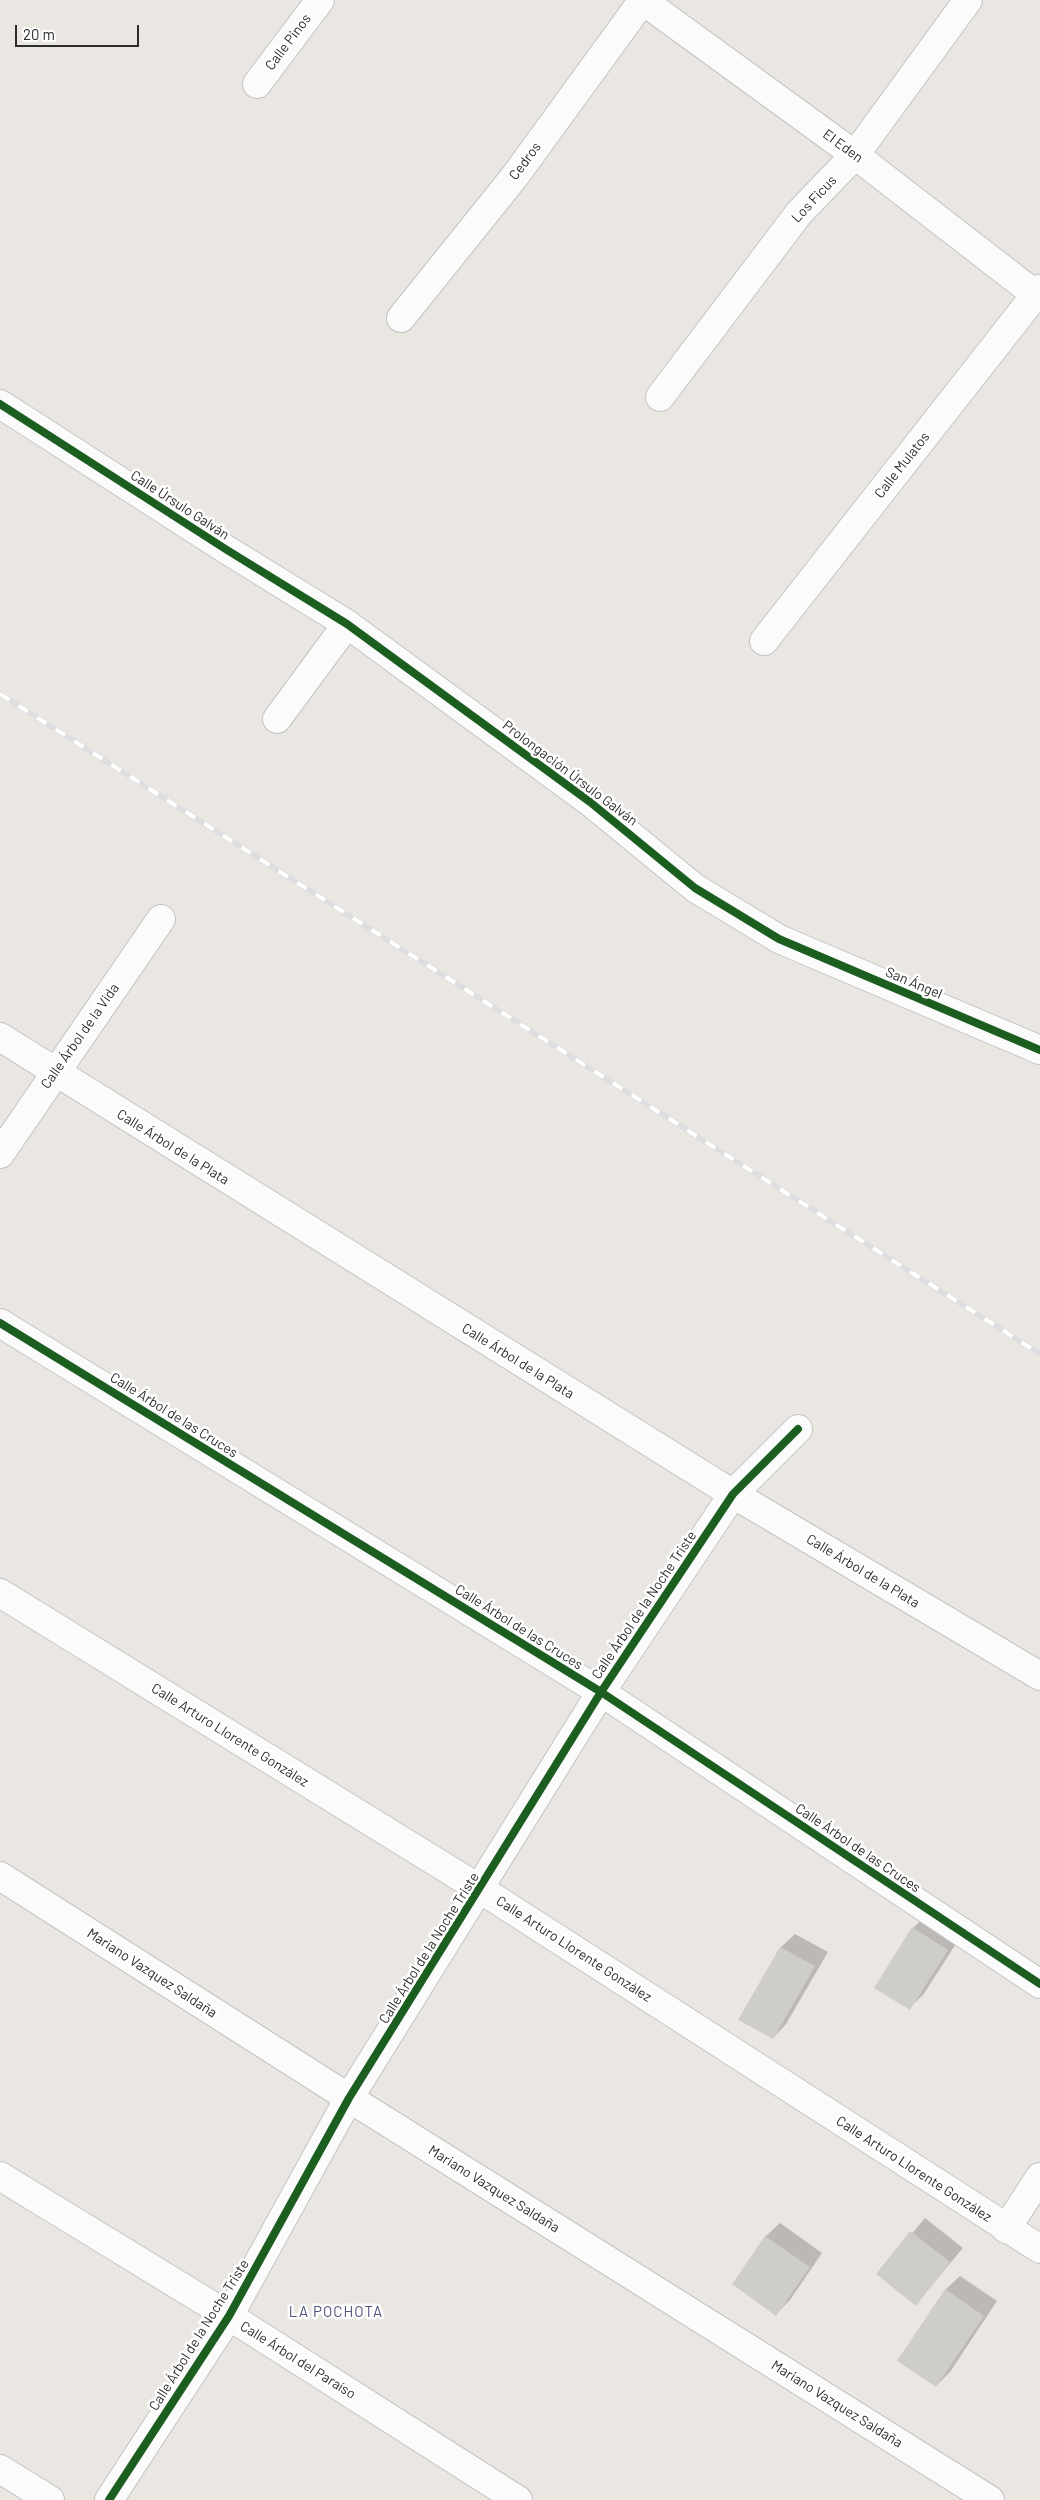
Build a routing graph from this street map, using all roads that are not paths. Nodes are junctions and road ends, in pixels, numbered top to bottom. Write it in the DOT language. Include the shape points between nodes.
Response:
graph roads {
  1 [pos="320,0"];
  2 [pos="643,0"];
  3 [pos="968,0"];
  4 [pos="256,84"];
  5 [pos="856,155"];
  6 [pos="1039,294"];
  7 [pos="401,318"];
  8 [pos="660,397"];
  9 [pos="0,404"];
  10 [pos="347,624"];
  11 [pos="764,641"];
  12 [pos="277,719"];
  13 [pos="162,919"];
  14 [pos="779,939"];
  15 [pos="0,1037"];
  16 [pos="1040,1050"];
  17 [pos="54,1073"];
  18 [pos="0,1154"];
  19 [pos="0,1323"];
  20 [pos="798,1429"];
  21 [pos="733,1494"];
  22 [pos="0,1593"];
  23 [pos="1040,1676"];
  24 [pos="601,1692"];
  25 [pos="0,1876"];
  26 [pos="480,1889"];
  27 [pos="1040,1984"];
  28 [pos="349,2098"];
  29 [pos="0,2176"];
  30 [pos="1040,2176"];
  31 [pos="1006,2229"];
  32 [pos="1040,2250"];
  33 [pos="229,2316"];
  34 [pos="0,2469"];
  35 [pos="50,2500"];
  36 [pos="109,2500"];
  37 [pos="518,2500"];
  38 [pos="990,2500"];
  1 -- 4 [label="street, Calle Pinos"];
  2 -- 5 [label="street, El Eden"];
  2 -- 7 [label="street, Cedros" via="515,176"];
  3 -- 5 [label="street, Los Ficus"];
  5 -- 6 [label="street, El Eden"];
  5 -- 8 [label="street, Los Ficus" via="799,213"];
  6 -- 11 [label="street, Calle Mulatos"];
  9 -- 10 [label="street, Calle Úrsulo Galván"];
  10 -- 12 [label="street"];
  10 -- 14 [label="street, Prolongación Úrsulo Galván" via="590,802 695,888"];
  13 -- 17 [label="street, Calle Árbol de la Vida"];
  14 -- 16 [label="street, San Ángel"];
  15 -- 17 [label="street, Calle Árbol de la Plata"];
  17 -- 18 [label="street, Calle Árbol de la Vida"];
  17 -- 21 [label="street, Calle Árbol de la Plata"];
  19 -- 24 [label="street, Calle Árbol de las Cruces"];
  20 -- 21 [label="street, Calle Árbol de la Noche Triste"];
  21 -- 23 [label="street, Calle Árbol de la Plata"];
  21 -- 24 [label="street, Calle Árbol de la Noche Triste"];
  22 -- 26 [label="street, Calle Arturo Llorente González"];
  24 -- 26 [label="street, Calle Árbol de la Noche Triste"];
  24 -- 27 [label="street, Calle Árbol de las Cruces"];
  25 -- 28 [label="street, Mariano Vazquez Saldaña"];
  26 -- 28 [label="street, Calle Árbol de la Noche Triste"];
  26 -- 31 [label="street, Calle Arturo Llorente González"];
  28 -- 33 [label="street, Calle Árbol de la Noche Triste"];
  28 -- 38 [label="street, Mariano Vazquez Saldaña"];
  29 -- 33 [label="street, Calle Árbol del Paraíso"];
  30 -- 31 [label="street"];
  31 -- 32 [label="street, Calle Arturo Llorente González"];
  33 -- 36 [label="street, Calle Árbol de la Noche Triste"];
  33 -- 37 [label="street, Calle Árbol del Paraíso"];
  34 -- 35 [label="street"];
}
